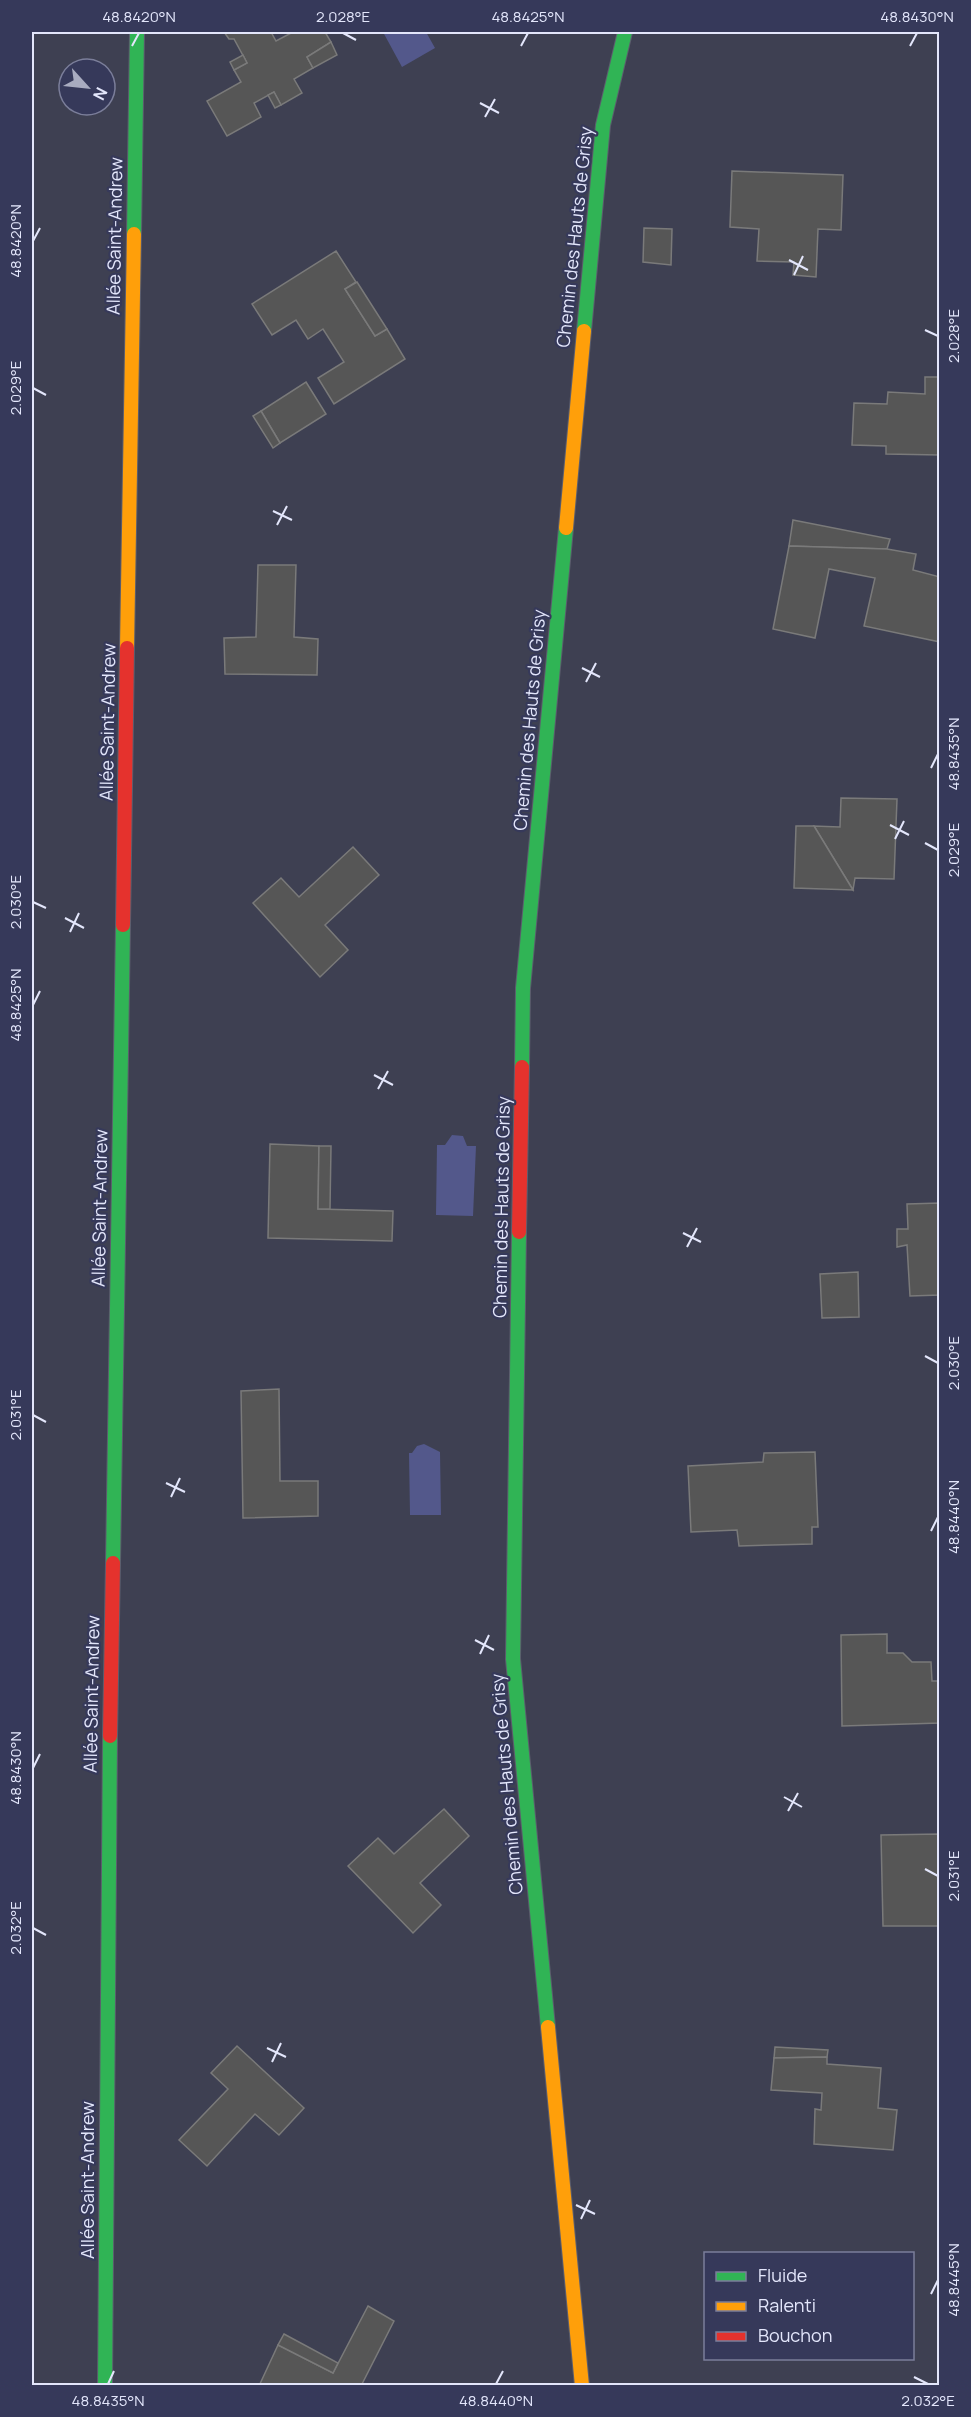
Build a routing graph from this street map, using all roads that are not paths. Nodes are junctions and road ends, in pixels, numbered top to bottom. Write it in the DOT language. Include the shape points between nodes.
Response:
graph roads {
  1 [pos="137,32"];
  2 [pos="625,32"];
  3 [pos="105,2385"];
  4 [pos="582,2385"];
  1 -- 3 [label="street, Allée Saint-Andrew" via="111,1645"];
  2 -- 4 [label="street, Chemin des Hauts de Grisy" via="603,125 523,988 513,1659"];
}
